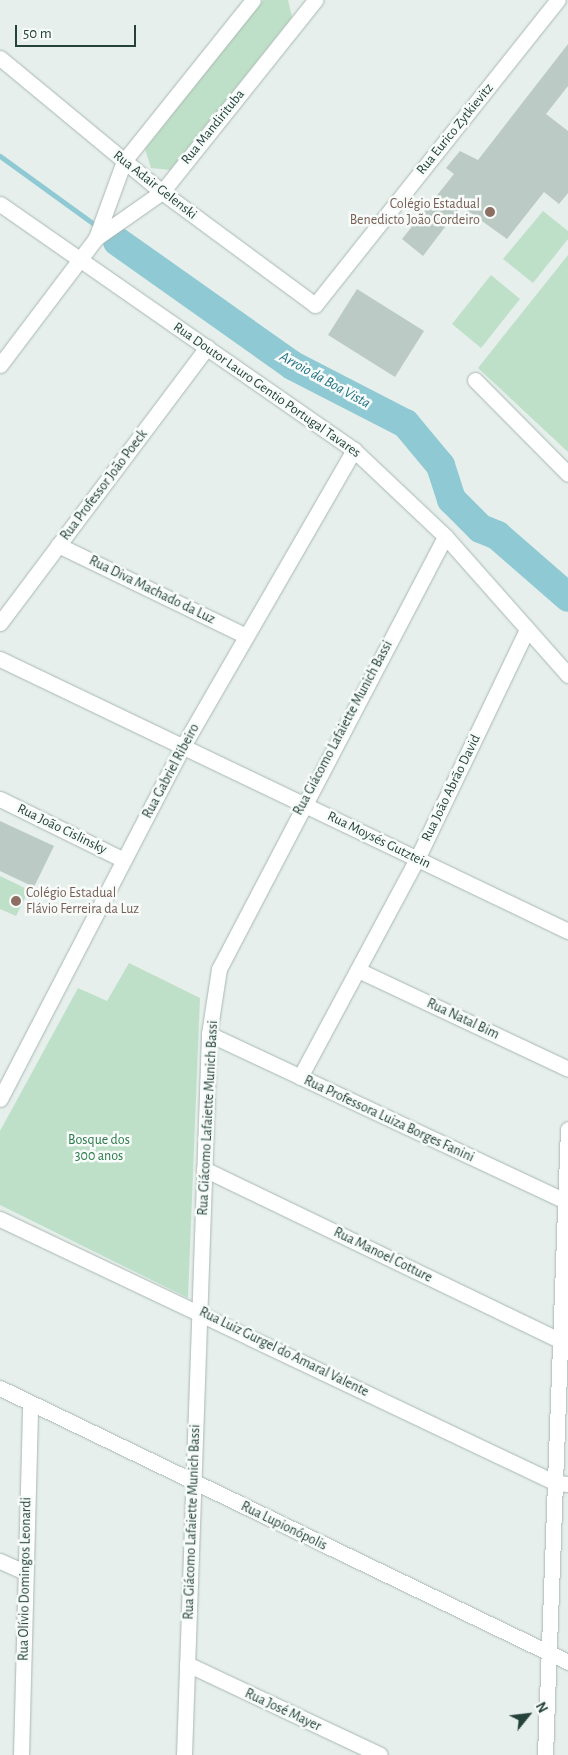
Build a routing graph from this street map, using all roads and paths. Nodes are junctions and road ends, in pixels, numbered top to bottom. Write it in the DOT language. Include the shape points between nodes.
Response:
graph roads {
  1 [pos="253,0"];
  2 [pos="558,0"];
  3 [pos="309,2"];
  4 [pos="0,58"];
  5 [pos="124,161"];
  6 [pos="162,192"];
  7 [pos="0,204"];
  8 [pos="96,238"];
  9 [pos="80,259"];
  10 [pos="315,305"];
  11 [pos="207,347"];
  12 [pos="0,365"];
  13 [pos="475,380"];
  14 [pos="354,450"];
  15 [pos="568,474"];
  16 [pos="445,536"];
  17 [pos="58,545"];
  18 [pos="0,622"];
  19 [pos="527,629"];
  20 [pos="246,636"];
  21 [pos="0,659"];
  22 [pos="568,675"];
  23 [pos="183,746"];
  24 [pos="0,799"];
  25 [pos="303,804"];
  26 [pos="417,858"];
  27 [pos="124,860"];
  28 [pos="568,931"];
  29 [pos="358,970"];
  30 [pos="209,1034"];
  31 [pos="568,1069"];
  32 [pos="300,1077"];
  33 [pos="4,1081"];
  34 [pos="0,1099"];
  35 [pos="568,1129"];
  36 [pos="204,1169"];
  37 [pos="567,1202"];
  38 [pos="0,1219"];
  39 [pos="200,1312"];
  40 [pos="562,1341"];
  41 [pos="0,1388"];
  42 [pos="30,1403"];
  43 [pos="192,1482"];
  44 [pos="562,1484"];
  45 [pos="0,1561"];
  46 [pos="25,1572"];
  47 [pos="548,1654"];
  48 [pos="568,1662"];
  49 [pos="187,1664"];
  50 [pos="21,1755"];
  51 [pos="184,1755"];
  52 [pos="380,1755"];
  53 [pos="545,1755"];
  1 -- 5 [label="street, Rua Mandirituba"];
  2 -- 10 [label="street, Rua Eurico Zytkievitz"];
  3 -- 6 [label="street, Rua Mandirituba"];
  4 -- 5 [label="street, Rua Adair Gelenski"];
  5 -- 6 [label="street, Rua Adair Gelenski"];
  5 -- 8 [label="street, Rua Mandirituba"];
  6 -- 8 [label="street, Rua Mandirituba"];
  6 -- 10 [label="street, Rua Adair Gelenski"];
  7 -- 9 [label="street, Rua Doutor Lauro Gentio Portugal Tavares"];
  8 -- 9 [label="street, Rua Mandirituba"];
  9 -- 11 [label="street, Rua Doutor Lauro Gentio Portugal Tavares"];
  9 -- 12 [label="street, Rua Mandirituba"];
  11 -- 14 [label="street, Rua Doutor Lauro Gentio Portugal Tavares"];
  11 -- 17 [label="street, Rua Professor João Poeck"];
  13 -- 15 [label="street"];
  14 -- 16 [label="street, Rua Doutor Lauro Gentio Portugal Tavares"];
  14 -- 20 [label="street, Rua Gabriel Ribeiro"];
  16 -- 19 [label="street, Rua Doutor Lauro Gentio Portugal Tavares"];
  16 -- 25 [label="street, Rua Giácomo Lafaiette Munich Bassi"];
  17 -- 18 [label="street, Rua Professor João Poeck"];
  17 -- 20 [label="street, Rua Diva Machado da Luz"];
  19 -- 22 [label="street, Rua Doutor Lauro Gentio Portugal Tavares"];
  19 -- 26 [label="street, Rua João Abrão David"];
  20 -- 23 [label="street, Rua Gabriel Ribeiro"];
  21 -- 23 [label="street, Rua Moysés Gutztein"];
  23 -- 25 [label="street, Rua Moysés Gutztein"];
  23 -- 27 [label="street, Rua Gabriel Ribeiro"];
  24 -- 27 [label="street, Rua João Cislinsky"];
  25 -- 26 [label="street, Rua Moysés Gutztein"];
  25 -- 30 [label="street, Rua Giácomo Lafaiette Munich Bassi" via="219,969"];
  26 -- 28 [label="street, Rua Moysés Gutztein"];
  26 -- 29 [label="street, Rua João Abrão David"];
  27 -- 33 [label="street, Rua Gabriel Ribeiro"];
  29 -- 31 [label="street, Rua Natal Bim"];
  29 -- 32 [label="street, Rua João Abrão David"];
  30 -- 32 [label="street, Rua Professora Luiza Borges Fanini"];
  30 -- 36 [label="street, Rua Giácomo Lafaiette Munich Bassi"];
  32 -- 37 [label="street, Rua Professora Luiza Borges Fanini"];
  33 -- 34 [label="street, Rua Gabriel Ribeiro"];
  35 -- 37 [label="street"];
  36 -- 39 [label="street, Rua Giácomo Lafaiette Munich Bassi"];
  36 -- 40 [label="street, Rua Manoel Cotture"];
  37 -- 40 [label="street"];
  38 -- 39 [label="street, Rua Luiz Gurgel do Amaral Valente"];
  39 -- 43 [label="street, Rua Giácomo Lafaiette Munich Bassi"];
  39 -- 44 [label="street, Rua Luiz Gurgel do Amaral Valente"];
  40 -- 44 [label="street"];
  41 -- 42 [label="street, Rua Lupionópolis"];
  42 -- 43 [label="street, Rua Lupionópolis"];
  42 -- 46 [label="street, Rua Olívio Domingos Leonardi"];
  43 -- 47 [label="street, Rua Lupionópolis"];
  43 -- 49 [label="street, Rua Giácomo Lafaiette Munich Bassi"];
  44 -- 47 [label="street"];
  45 -- 46 [label="street"];
  46 -- 50 [label="street, Rua Olívio Domingos Leonardi"];
  47 -- 48 [label="street, Rua Lupionópolis"];
  47 -- 53 [label="street"];
  49 -- 51 [label="street, Rua Giácomo Lafaiette Munich Bassi"];
  49 -- 52 [label="street, Rua José Mayer"];
}
